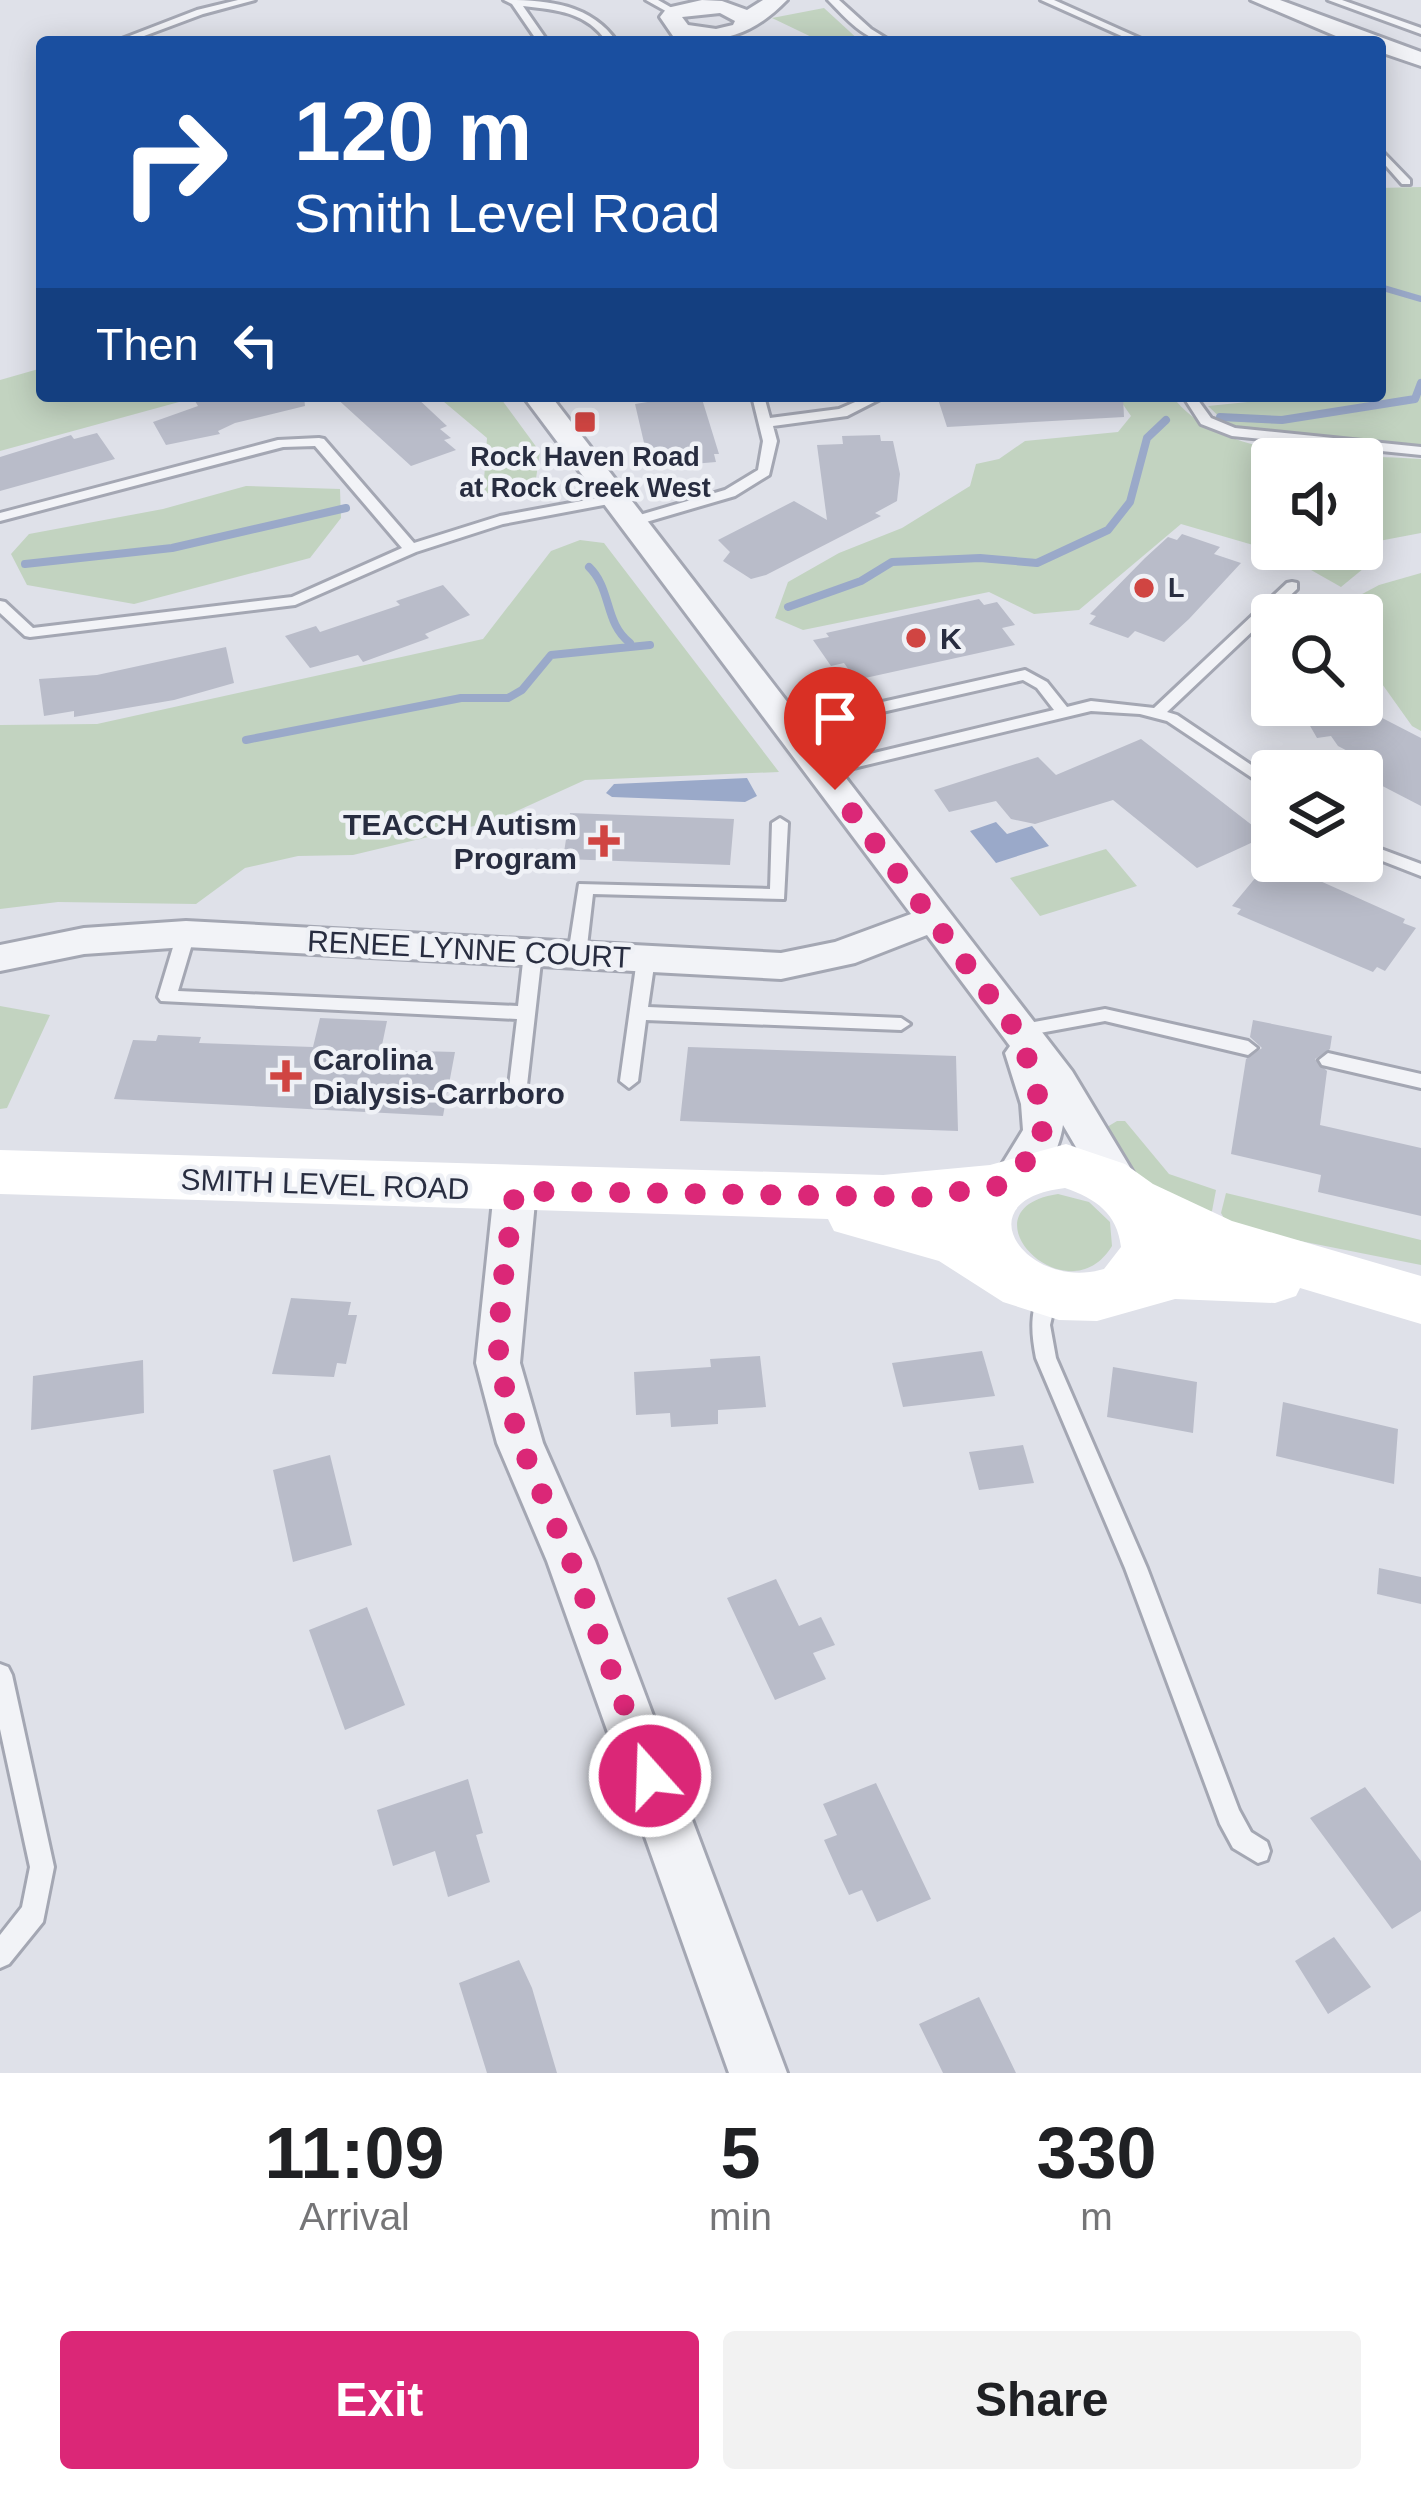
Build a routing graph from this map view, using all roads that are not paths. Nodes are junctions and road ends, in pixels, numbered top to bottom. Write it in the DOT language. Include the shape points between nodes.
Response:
graph roads {
  1 [pos="250,0"];
  2 [pos="651,0"];
  3 [pos="775,0"];
  4 [pos="833,0"];
  5 [pos="1046,0"];
  6 [pos="1262,0"];
  7 [pos="1333,0"];
  8 [pos="512,1"];
  9 [pos="681,6"];
  10 [pos="721,7"];
  11 [pos="1421,31"];
  12 [pos="738,34"];
  13 [pos="134,36"];
  14 [pos="538,36"];
  15 [pos="607,36"];
  16 [pos="875,36"];
  17 [pos="1129,36"];
  18 [pos="1355,36"];
  19 [pos="1386,48"];
  20 [pos="1421,59"];
  21 [pos="1386,159"];
  22 [pos="1406,182"];
  23 [pos="541,402"];
  24 [pos="760,402"];
  25 [pos="867,402"];
  26 [pos="1194,402"];
  27 [pos="765,423"];
  28 [pos="1421,451"];
  29 [pos="622,510"];
  30 [pos="0,517"];
  31 [pos="412,549"];
  32 [pos="1292,586"];
  33 [pos="0,605"];
  34 [pos="860,712"];
  35 [pos="1064,713"];
  36 [pos="1157,713"];
  37 [pos="820,770"];
  38 [pos="1251,772"];
  39 [pos="780,823"];
  40 [pos="1383,855"];
  41 [pos="1421,870"];
  42 [pos="933,919"];
  43 [pos="186,934"];
  44 [pos="532,953"];
  45 [pos="578,955"];
  46 [pos="0,958"];
  47 [pos="646,959"];
  48 [pos="526,1012"];
  49 [pos="638,1013"];
  50 [pos="902,1024"];
  51 [pos="1018,1034"];
  52 [pos="1248,1048"];
  53 [pos="1328,1060"];
  54 [pos="629,1081"];
  55 [pos="1421,1081"];
  56 [pos="517,1094"];
  57 [pos="0,1172"];
  58 [pos="1007,1180"];
  59 [pos="515,1191"];
  60 [pos="1129,1193"];
  61 [pos="794,1195"];
  62 [pos="1023,1280"];
  63 [pos="1129,1284"];
  64 [pos="1400,1295"];
  65 [pos="0,1676"];
  66 [pos="1258,1851"];
  67 [pos="0,1955"];
  68 [pos="758,2073"];
  1 -- 13 [label="lane"];
  2 -- 9 [label="lane"];
  3 -- 10 [label="street"];
  3 -- 12 [label="street"];
  4 -- 16 [label="lane"];
  5 -- 17 [label="lane"];
  6 -- 18 [label="street"];
  7 -- 11 [label="lane"];
  8 -- 14 [label="lane"];
  8 -- 15 [label="lane" via="568,8"];
  9 -- 10 [label="street"];
  9 -- 12 [label="street" via="673,23 681,31"];
  10 -- 12 [label="street" via="738,12"];
  19 -- 20 [label="street"];
  21 -- 22 [label="lane"];
  23 -- 29 [label="street"];
  24 -- 27 [label="lane"];
  25 -- 27 [label="lane"];
  26 -- 28 [label="lane" via="1206,421 1232,432"];
  27 -- 29 [label="lane" via="764,472 730,493"];
  29 -- 31 [label="lane" via="500,520"];
  29 -- 37 [label="street"];
  30 -- 31 [label="lane" via="283,443 319,442"];
  31 -- 33 [label="lane" via="296,601 122,625 31,633"];
  32 -- 36 [label="lane"];
  34 -- 35 [label="lane" via="1025,675"];
  35 -- 36 [label="lane" via="1091,706"];
  35 -- 37 [label="lane"];
  36 -- 38 [label="lane"];
  37 -- 42 [label="street"];
  39 -- 45 [label="lane" via="778,895 585,888"];
  40 -- 41 [label="lane"];
  42 -- 47 [label="street, RENEE LYNNE COURT" via="781,967"];
  42 -- 51 [label="street"];
  43 -- 44 [label="street, RENEE LYNNE COURT"];
  43 -- 46 [label="street, RENEE LYNNE COURT" via="84,941"];
  43 -- 48 [label="lane" via="167,998"];
  44 -- 45 [label="street, RENEE LYNNE COURT"];
  44 -- 48 [label="lane"];
  45 -- 47 [label="street, RENEE LYNNE COURT"];
  47 -- 49 [label="lane"];
  48 -- 56 [label="lane"];
  49 -- 50 [label="lane"];
  49 -- 54 [label="lane"];
  51 -- 52 [label="lane" via="1105,1015"];
  51 -- 58 [label="street" via="1045,1125 1042,1147"];
  51 -- 60 [label="street"];
  53 -- 55 [label="lane"];
  57 -- 59 [label="main road, SMITH LEVEL ROAD"];
  58 -- 60 [label="main road" via="1066,1166"];
  58 -- 61 [label="main road, SMITH LEVEL ROAD" via="922,1197"];
  58 -- 62 [label="main road" via="986,1203 981,1223 986,1245"];
  59 -- 61 [label="main road, SMITH LEVEL ROAD"];
  59 -- 68 [label="street" via="498,1363 520,1443 579,1582"];
  60 -- 63 [label="main road" via="1150,1223 1153,1246"];
  60 -- 64 [label="main road" via="1215,1239"];
  61 -- 62 [label="main road, SMITH LEVEL ROAD" via="956,1244"];
  62 -- 63 [label="main road" via="1077,1299"];
  62 -- 66 [label="lane" via="1046,1358 1229,1816"];
  63 -- 64 [label="main road" via="1228,1275"];
  65 -- 67 [label="lane" via="42,1868 34,1913"];
}
